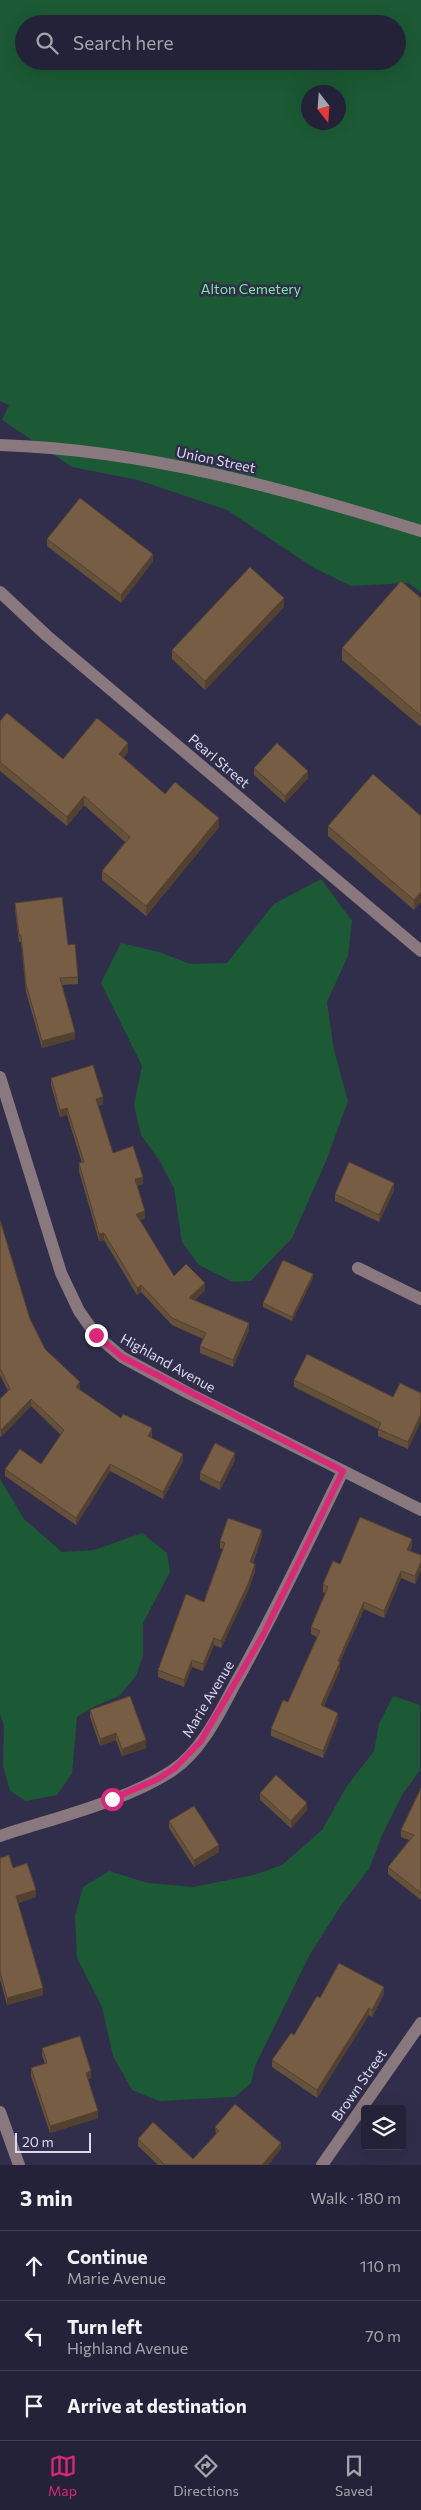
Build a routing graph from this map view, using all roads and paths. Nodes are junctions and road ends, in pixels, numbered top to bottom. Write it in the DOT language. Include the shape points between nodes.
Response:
graph roads {
  1 [pos="0,445"];
  2 [pos="421,532"];
  3 [pos="0,592"];
  4 [pos="421,951"];
  5 [pos="0,1077"];
  6 [pos="358,1268"];
  7 [pos="421,1299"];
  8 [pos="343,1471"];
  9 [pos="421,1510"];
  10 [pos="0,1836"];
  11 [pos="421,2023"];
  12 [pos="0,2112"];
  13 [pos="19,2165"];
  14 [pos="322,2165"];
  1 -- 2 [label="street, Union Street" via="51,447 206,471 304,495"];
  3 -- 4 [label="street, Pearl Street" via="46,635"];
  5 -- 8 [label="street, Highland Avenue" via="61,1273 96,1335 122,1357"];
  6 -- 7 [label="street"];
  8 -- 9 [label="street, Highland Avenue"];
  8 -- 10 [label="street, Marie Avenue" via="263,1635 214,1721 188,1756 158,1779 112,1799"];
  11 -- 14 [label="street, Brown Street"];
  12 -- 13 [label="street"];
}
